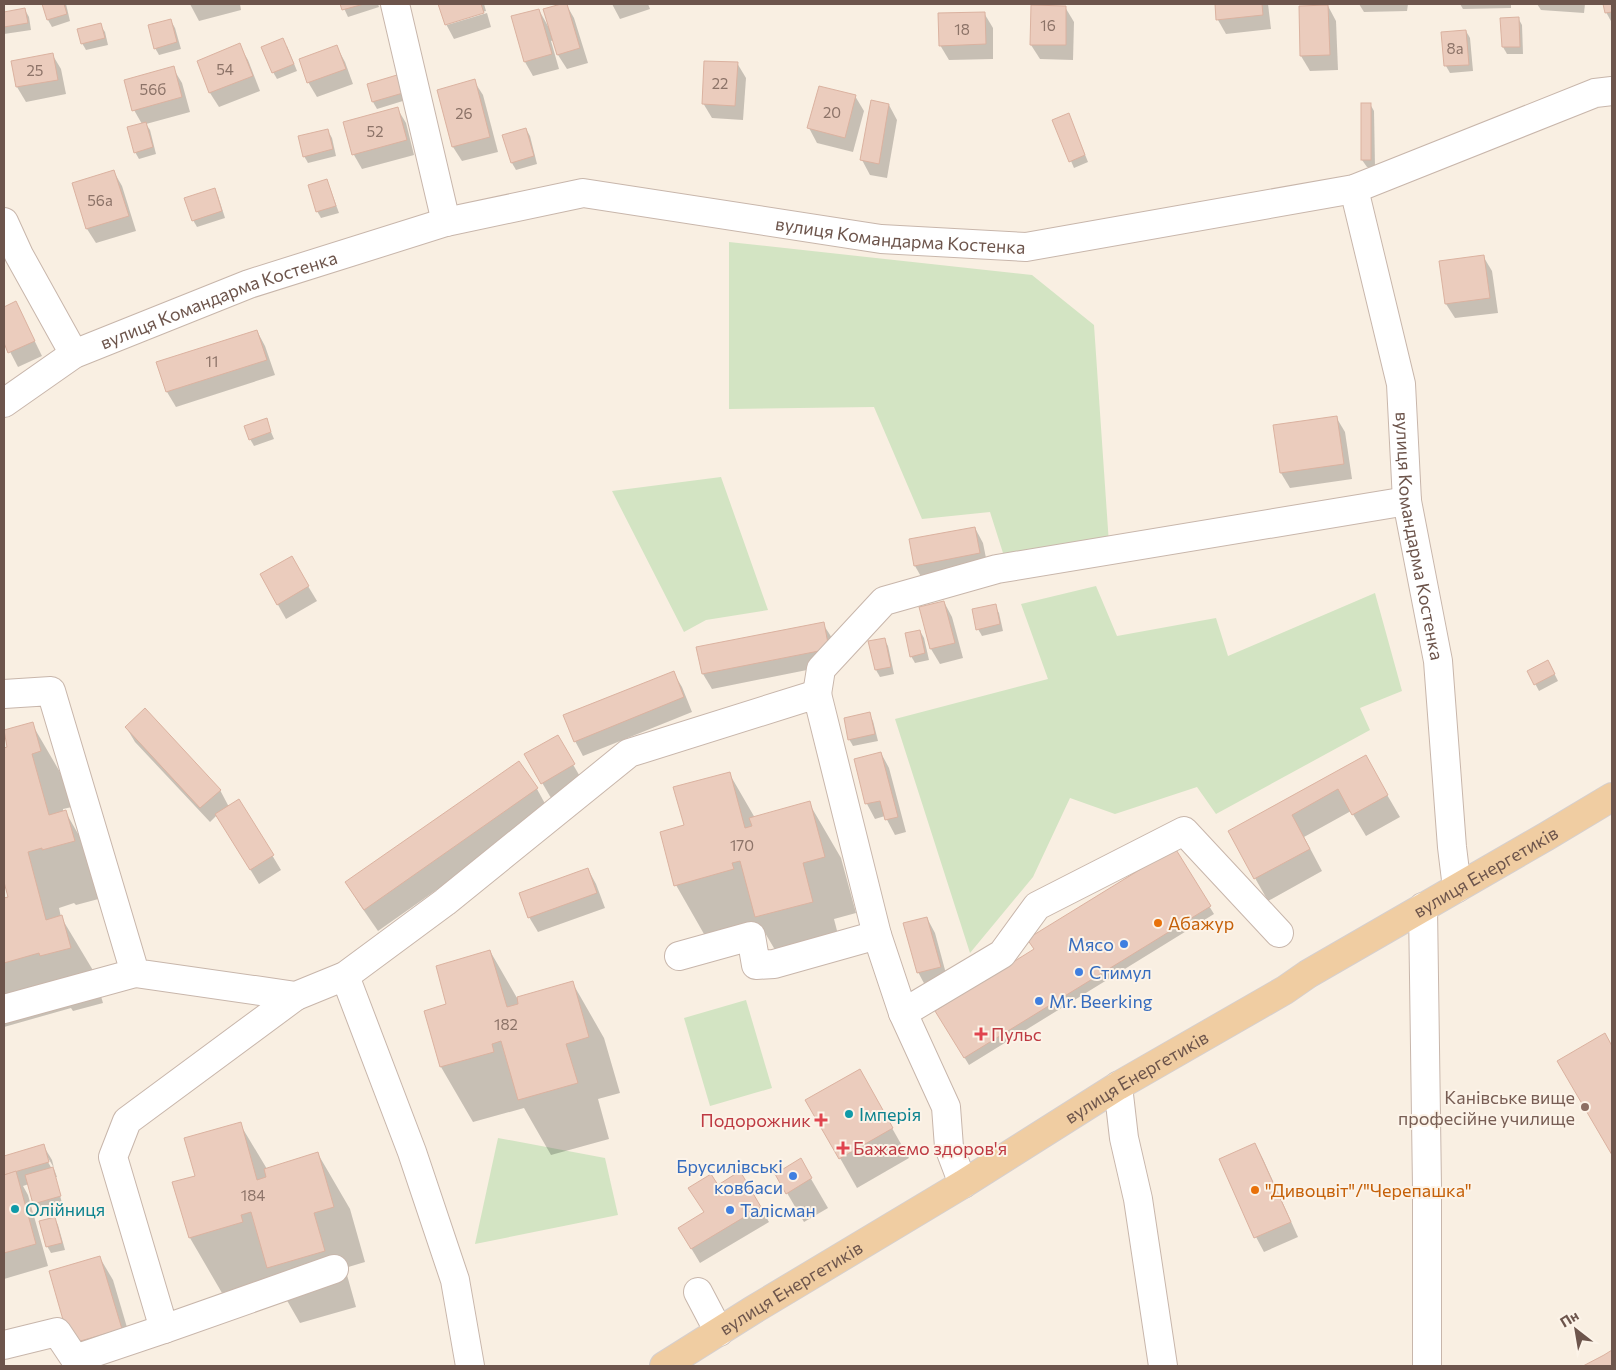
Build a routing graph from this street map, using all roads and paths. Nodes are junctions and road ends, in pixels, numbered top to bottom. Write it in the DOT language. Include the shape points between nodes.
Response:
graph roads {
  1 [pos="395,4"];
  2 [pos="1612,91"];
  3 [pos="1354,189"];
  4 [pos="4,222"];
  5 [pos="446,222"];
  6 [pos="74,354"];
  7 [pos="4,403"];
  8 [pos="1407,501"];
  9 [pos="4,694"];
  10 [pos="816,694"];
  11 [pos="1612,797"];
  12 [pos="1457,888"];
  13 [pos="1423,907"];
  14 [pos="1279,933"];
  15 [pos="877,935"];
  16 [pos="679,956"];
  17 [pos="135,973"];
  18 [pos="345,976"];
  19 [pos="296,996"];
  20 [pos="4,1009"];
  21 [pos="903,1013"];
  22 [pos="1118,1086"];
  23 [pos="962,1184"];
  24 [pos="334,1269"];
  25 [pos="698,1292"];
  26 [pos="164,1329"];
  27 [pos="719,1332"];
  28 [pos="4,1344"];
  29 [pos="470,1366"];
  30 [pos="664,1366"];
  31 [pos="1163,1366"];
  32 [pos="1427,1366"];
  1 -- 5 [label="street"];
  2 -- 3 [label="street, вулиця Командарма Костенка" via="1595,93"];
  3 -- 5 [label="street, вулиця Командарма Костенка" via="1026,247 881,239 583,193"];
  3 -- 8 [label="street, вулиця Командарма Костенка" via="1401,384"];
  4 -- 6 [label="street"];
  5 -- 6 [label="street, вулиця Командарма Костенка" via="249,284"];
  6 -- 7 [label="street, вулиця Командарма Костенка"];
  8 -- 10 [label="street" via="997,569 884,601 821,669"];
  8 -- 12 [label="street, вулиця Командарма Костенка" via="1438,661"];
  9 -- 17 [label="street" via="51,691"];
  10 -- 15 [label="street"];
  10 -- 18 [label="street" via="629,753 445,902"];
  11 -- 12 [label="main road, вулиця Енергетиків"];
  12 -- 13 [label="main road, вулиця Енергетиків"];
  13 -- 22 [label="main road, вулиця Енергетиків"];
  13 -- 32 [label="street"];
  14 -- 21 [label="street" via="1184,831 1037,906 1002,954"];
  15 -- 16 [label="street" via="774,964 756,964 751,936"];
  15 -- 21 [label="street"];
  17 -- 19 [label="street"];
  17 -- 20 [label="street"];
  18 -- 19 [label="street"];
  18 -- 29 [label="street" via="412,1152 455,1280"];
  19 -- 26 [label="street" via="127,1121 113,1157"];
  21 -- 23 [label="street" via="946,1107 949,1147"];
  22 -- 23 [label="main road, вулиця Енергетиків"];
  22 -- 31 [label="street"];
  23 -- 27 [label="main road, вулиця Енергетиків"];
  24 -- 26 [label="street"];
  25 -- 27 [label="street"];
  26 -- 28 [label="street" via="75,1359 58,1332"];
  27 -- 30 [label="main road, вулиця Енергетиків"];
}
